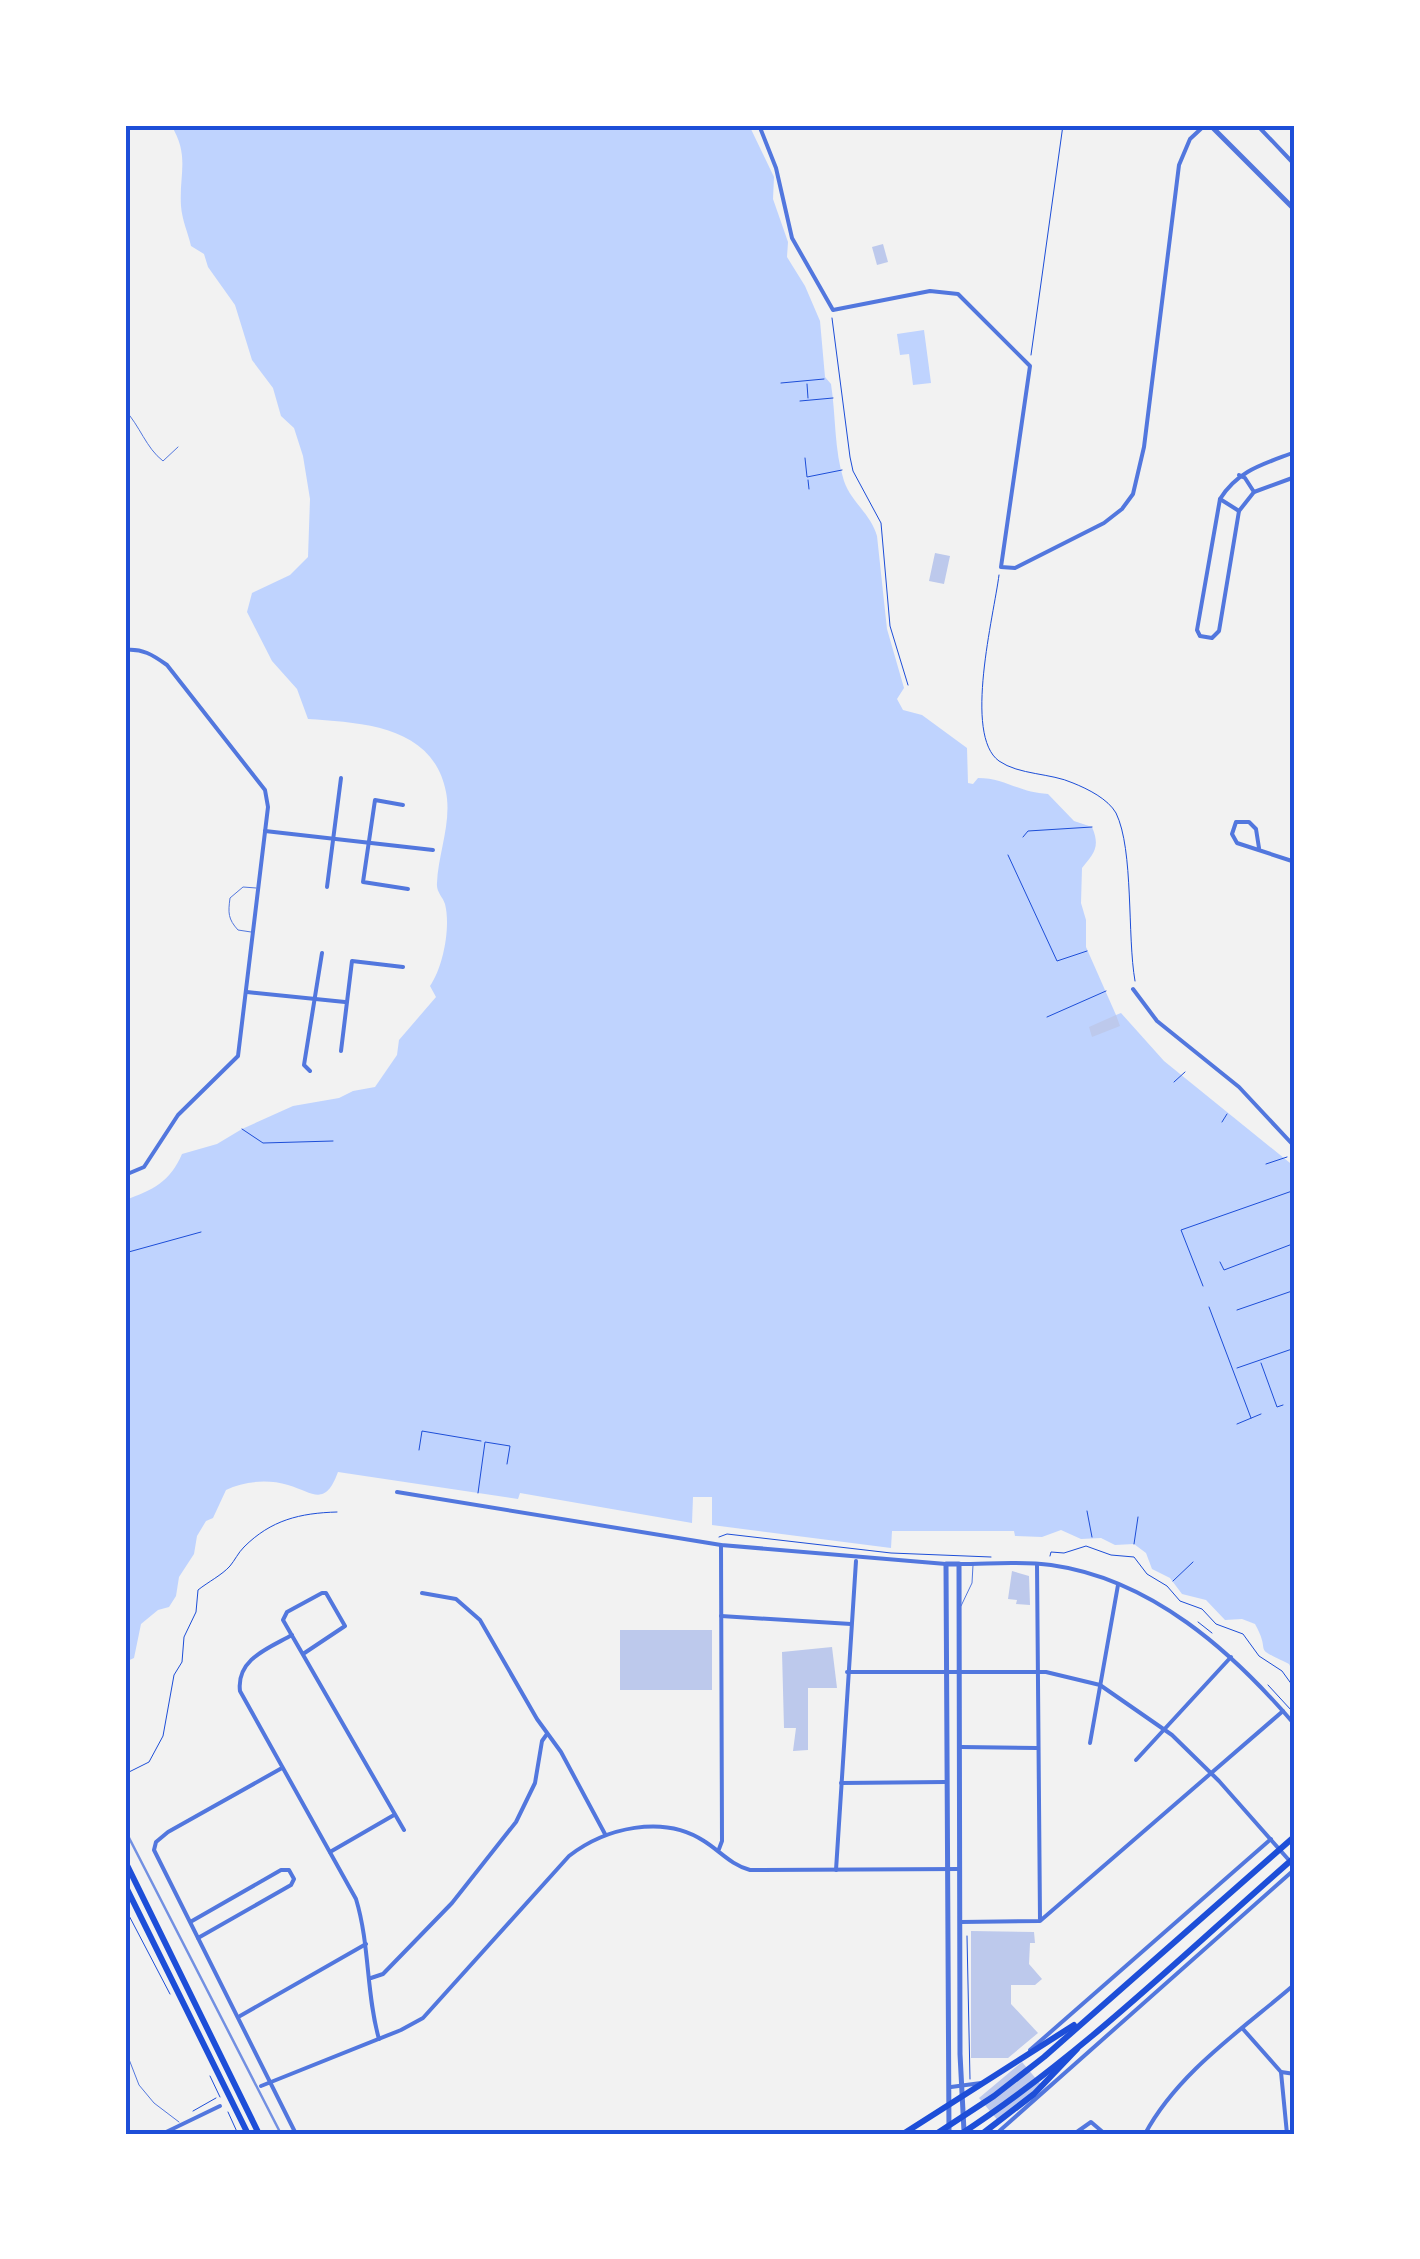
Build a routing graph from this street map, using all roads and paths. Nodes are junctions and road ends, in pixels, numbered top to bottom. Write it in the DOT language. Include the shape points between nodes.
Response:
graph roads {
  1 [pos="760,125"];
  2 [pos="1062,125"];
  3 [pos="1208,125"];
  4 [pos="1257,125"];
  5 [pos="1295,164"];
  6 [pos="1295,210"];
  7 [pos="833,310"];
  8 [pos="1030,366"];
  9 [pos="824,379"];
  10 [pos="806,381"];
  11 [pos="781,384"];
  12 [pos="833,398"];
  13 [pos="800,401"];
  14 [pos="808,401"];
  15 [pos="125,410"];
  16 [pos="178,447"];
  17 [pos="1295,452"];
  18 [pos="805,458"];
  19 [pos="842,470"];
  20 [pos="1239,476"];
  21 [pos="807,477"];
  22 [pos="1295,477"];
  23 [pos="809,488"];
  24 [pos="1254,492"];
  25 [pos="1220,499"];
  26 [pos="1239,511"];
  27 [pos="1000,566"];
  28 [pos="125,650"];
  29 [pos="908,685"];
  30 [pos="341,778"];
  31 [pos="403,804"];
  32 [pos="1092,828"];
  33 [pos="265,831"];
  34 [pos="1022,837"];
  35 [pos="334,840"];
  36 [pos="368,843"];
  37 [pos="1259,848"];
  38 [pos="433,850"];
  39 [pos="1008,856"];
  40 [pos="1295,862"];
  41 [pos="327,887"];
  42 [pos="259,888"];
  43 [pos="408,889"];
  44 [pos="254,932"];
  45 [pos="1087,951"];
  46 [pos="322,953"];
  47 [pos="403,967"];
  48 [pos="1132,988"];
  49 [pos="1106,991"];
  50 [pos="247,992"];
  51 [pos="316,1000"];
  52 [pos="345,1002"];
  53 [pos="1047,1016"];
  54 [pos="341,1051"];
  55 [pos="310,1071"];
  56 [pos="1184,1072"];
  57 [pos="1174,1082"];
  58 [pos="1227,1114"];
  59 [pos="1222,1122"];
  60 [pos="242,1128"];
  61 [pos="332,1142"];
  62 [pos="1295,1146"];
  63 [pos="1287,1158"];
  64 [pos="1266,1164"];
  65 [pos="125,1175"];
  66 [pos="1295,1190"];
  67 [pos="201,1232"];
  68 [pos="1295,1243"];
  69 [pos="125,1253"];
  70 [pos="1220,1262"];
  71 [pos="1203,1286"];
  72 [pos="1295,1290"];
  73 [pos="1234,1302"];
  74 [pos="1209,1306"];
  75 [pos="1238,1310"];
  76 [pos="1240,1318"];
  77 [pos="1295,1348"];
  78 [pos="1260,1360"];
  79 [pos="1233,1369"];
  80 [pos="1283,1405"];
  81 [pos="1261,1414"];
  82 [pos="1251,1418"];
  83 [pos="1237,1424"];
  84 [pos="484,1442"];
  85 [pos="419,1450"];
  86 [pos="507,1464"];
  87 [pos="397,1492"];
  88 [pos="478,1493"];
  89 [pos="1087,1510"];
  90 [pos="337,1512"];
  91 [pos="1138,1517"];
  92 [pos="1092,1538"];
  93 [pos="714,1543"];
  94 [pos="1134,1544"];
  95 [pos="721,1545"];
  96 [pos="954,1554"];
  97 [pos="856,1559"];
  98 [pos="1050,1559"];
  99 [pos="1193,1562"];
  100 [pos="946,1564"];
  101 [pos="960,1564"];
  102 [pos="973,1564"];
  103 [pos="1037,1564"];
  104 [pos="1173,1581"];
  105 [pos="1118,1585"];
  106 [pos="422,1594"];
  107 [pos="960,1609"];
  108 [pos="721,1616"];
  109 [pos="851,1624"];
  110 [pos="292,1635"];
  111 [pos="303,1654"];
  112 [pos="1231,1657"];
  113 [pos="848,1672"];
  114 [pos="946,1672"];
  115 [pos="960,1672"];
  116 [pos="1037,1672"];
  117 [pos="1100,1686"];
  118 [pos="1295,1689"];
  119 [pos="1280,1697"];
  120 [pos="1283,1711"];
  121 [pos="1295,1715"];
  122 [pos="1295,1725"];
  123 [pos="1164,1729"];
  124 [pos="548,1733"];
  125 [pos="1090,1743"];
  126 [pos="960,1748"];
  127 [pos="1037,1748"];
  128 [pos="1136,1760"];
  129 [pos="282,1768"];
  130 [pos="1211,1773"];
  131 [pos="125,1774"];
  132 [pos="841,1782"];
  133 [pos="947,1782"];
  134 [pos="394,1814"];
  135 [pos="404,1830"];
  136 [pos="606,1834"];
  137 [pos="1295,1836"];
  138 [pos="1270,1840"];
  139 [pos="718,1851"];
  140 [pos="330,1852"];
  141 [pos="1295,1857"];
  142 [pos="125,1861"];
  143 [pos="1295,1868"];
  144 [pos="946,1869"];
  145 [pos="960,1869"];
  146 [pos="836,1870"];
  147 [pos="125,1886"];
  148 [pos="125,1908"];
  149 [pos="190,1922"];
  150 [pos="964,1922"];
  151 [pos="1040,1922"];
  152 [pos="198,1938"];
  153 [pos="366,1944"];
  154 [pos="371,1978"];
  155 [pos="1295,1984"];
  156 [pos="170,1994"];
  157 [pos="1096,2011"];
  158 [pos="238,2017"];
  159 [pos="1243,2029"];
  160 [pos="1088,2037"];
  161 [pos="378,2039"];
  162 [pos="125,2049"];
  163 [pos="206,2066"];
  164 [pos="1281,2072"];
  165 [pos="1295,2074"];
  166 [pos="271,2081"];
  167 [pos="260,2086"];
  168 [pos="966,2086"];
  169 [pos="947,2087"];
  170 [pos="220,2106"];
  171 [pos="193,2110"];
  172 [pos="228,2114"];
  173 [pos="181,2124"];
  174 [pos="162,2134"];
  175 [pos="238,2134"];
  176 [pos="248,2134"];
  177 [pos="259,2134"];
  178 [pos="296,2134"];
  179 [pos="904,2134"];
  180 [pos="936,2134"];
  181 [pos="949,2134"];
  182 [pos="963,2134"];
  183 [pos="982,2134"];
  184 [pos="996,2134"];
  185 [pos="1074,2134"];
  186 [pos="1106,2134"];
  187 [pos="1145,2134"];
  188 [pos="1287,2134"];
  1 -- 7 [label="street" via="792,238"];
  2 -- 8 [label="path"];
  3 -- 6 [label="street"];
  3 -- 27 [label="street" via="1190,139 1178,165 1144,447 1132,494 1104,523 1015,568"];
  4 -- 5 [label="street"];
  7 -- 8 [label="street" via="930,291 958,294"];
  7 -- 29 [label="path" via="850,458 881,523 890,626"];
  8 -- 27 [label="street"];
  9 -- 10 [label="path"];
  10 -- 11 [label="path"];
  10 -- 14 [label="path"];
  12 -- 14 [label="path"];
  13 -- 14 [label="path"];
  15 -- 16 [label="lane" via="162,461"];
  17 -- 20 [label="street"];
  18 -- 21 [label="path"];
  19 -- 21 [label="path"];
  20 -- 24 [label="street"];
  20 -- 25 [label="street"];
  21 -- 23 [label="path"];
  22 -- 24 [label="street"];
  24 -- 26 [label="street"];
  25 -- 26 [label="street"];
  25 -- 26 [label="street" via="1200,636 1219,631"];
  27 -- 48 [label="path" via="982,701 988,746 1003,764 1057,776 1114,810 1125,854"];
  28 -- 33 [label="street" via="167,665 255,778 268,797"];
  30 -- 35 [label="street"];
  31 -- 36 [label="street" via="375,800"];
  32 -- 34 [label="path"];
  33 -- 35 [label="street"];
  33 -- 42 [label="street"];
  35 -- 36 [label="street"];
  35 -- 41 [label="street"];
  36 -- 38 [label="street"];
  36 -- 43 [label="street" via="362,882"];
  37 -- 37 [label="street" via="1256,829 1236,822 1237,843"];
  37 -- 40 [label="street"];
  39 -- 45 [label="path" via="1057,962"];
  42 -- 44 [label="street"];
  42 -- 44 [label="lane" via="243,887 228,908 238,930"];
  44 -- 50 [label="street"];
  46 -- 51 [label="street"];
  47 -- 52 [label="street" via="352,961"];
  48 -- 62 [label="street" via="1157,1021 1239,1087"];
  49 -- 53 [label="path"];
  50 -- 51 [label="street"];
  50 -- 65 [label="street" via="238,1056 178,1116 144,1167"];
  51 -- 52 [label="street"];
  51 -- 55 [label="street" via="304,1064"];
  52 -- 54 [label="street"];
  56 -- 57 [label="path"];
  58 -- 59 [label="path"];
  60 -- 61 [label="path" via="263,1143"];
  63 -- 64 [label="path"];
  66 -- 71 [label="path" via="1181,1230"];
  67 -- 69 [label="path"];
  68 -- 70 [label="path" via="1224,1270"];
  72 -- 75 [label="path"];
  73 -- 75 [label="path"];
  74 -- 79 [label="path"];
  75 -- 76 [label="path"];
  77 -- 78 [label="path"];
  78 -- 79 [label="path"];
  78 -- 80 [label="path" via="1277,1407"];
  79 -- 82 [label="path"];
  81 -- 82 [label="path"];
  82 -- 83 [label="path"];
  84 -- 85 [label="path" via="422,1432"];
  84 -- 86 [label="path" via="510,1446"];
  84 -- 88 [label="path"];
  87 -- 93 [label="street"];
  89 -- 92 [label="path"];
  90 -- 131 [label="path" via="281,1520 198,1590 164,1736 149,1762"];
  91 -- 94 [label="path"];
  93 -- 95 [label="street"];
  93 -- 96 [label="path" via="727,1534"];
  95 -- 97 [label="street"];
  95 -- 108 [label="street"];
  97 -- 100 [label="street"];
  97 -- 109 [label="street"];
  98 -- 118 [label="path" via="1050,1552 1086,1546 1134,1557 1180,1602 1243,1634"];
  99 -- 104 [label="path"];
  100 -- 101 [label="street"];
  100 -- 114 [label="street"];
  101 -- 102 [label="street"];
  101 -- 107 [label="street"];
  102 -- 103 [label="street"];
  102 -- 107 [label="lane"];
  103 -- 105 [label="street"];
  103 -- 116 [label="street"];
  105 -- 112 [label="street" via="1179,1617"];
  105 -- 117 [label="street"];
  106 -- 124 [label="street" via="456,1599 473,1611"];
  107 -- 115 [label="street"];
  108 -- 109 [label="street"];
  108 -- 139 [label="street"];
  109 -- 113 [label="street"];
  110 -- 111 [label="street"];
  110 -- 111 [label="street" via="284,1615 326,1594 345,1626"];
  110 -- 129 [label="street" via="252,1658 239,1684"];
  111 -- 134 [label="street"];
  112 -- 120 [label="street"];
  112 -- 123 [label="street"];
  113 -- 114 [label="street"];
  113 -- 132 [label="street"];
  114 -- 115 [label="street"];
  114 -- 133 [label="street"];
  115 -- 116 [label="street"];
  115 -- 126 [label="street"];
  116 -- 117 [label="street"];
  116 -- 127 [label="street"];
  117 -- 123 [label="street"];
  117 -- 125 [label="street"];
  119 -- 121 [label="path"];
  120 -- 122 [label="street"];
  120 -- 130 [label="street"];
  123 -- 128 [label="street"];
  123 -- 130 [label="street"];
  124 -- 136 [label="street"];
  124 -- 154 [label="street" via="516,1822 446,1910 383,1974"];
  126 -- 127 [label="street"];
  126 -- 145 [label="street"];
  127 -- 151 [label="street"];
  129 -- 140 [label="street"];
  129 -- 149 [label="street" via="156,1842"];
  130 -- 138 [label="street"];
  130 -- 151 [label="street"];
  132 -- 133 [label="street"];
  132 -- 146 [label="street"];
  133 -- 144 [label="street"];
  134 -- 135 [label="street"];
  134 -- 140 [label="street"];
  136 -- 139 [label="street" via="666,1829"];
  136 -- 161 [label="street" via="562,1863 423,2018"];
  137 -- 157 [label="main road"];
  138 -- 143 [label="street"];
  138 -- 168 [label="street" via="1009,2068"];
  139 -- 146 [label="street" via="750,1870"];
  140 -- 153 [label="street" via="356,1899"];
  141 -- 160 [label="main road"];
  142 -- 177 [label="main road"];
  143 -- 184 [label="street"];
  144 -- 145 [label="street"];
  144 -- 146 [label="street"];
  144 -- 169 [label="street"];
  145 -- 150 [label="street"];
  147 -- 176 [label="main road"];
  148 -- 156 [label="path"];
  149 -- 152 [label="street"];
  149 -- 152 [label="street" via="281,1870 294,1879"];
  150 -- 151 [label="street"];
  150 -- 168 [label="street"];
  150 -- 168 [label="path"];
  152 -- 158 [label="street"];
  153 -- 154 [label="street"];
  153 -- 158 [label="street"];
  154 -- 161 [label="street"];
  155 -- 159 [label="street"];
  157 -- 179 [label="main road"];
  157 -- 180 [label="main road" via="1016,2079"];
  158 -- 166 [label="street"];
  159 -- 164 [label="street"];
  159 -- 187 [label="street" via="1177,2089"];
  160 -- 182 [label="main road"];
  160 -- 183 [label="main road" via="1034,2094"];
  161 -- 166 [label="street"];
  162 -- 173 [label="lane" via="139,2085"];
  163 -- 171 [label="path" via="218,2098"];
  164 -- 165 [label="street"];
  164 -- 188 [label="street"];
  166 -- 167 [label="street"];
  166 -- 178 [label="street"];
  168 -- 169 [label="street"];
  168 -- 182 [label="street"];
  169 -- 181 [label="street"];
  170 -- 173 [label="street"];
  172 -- 175 [label="path"];
  173 -- 174 [label="street"];
  185 -- 186 [label="street" via="1092,2122"];
}
